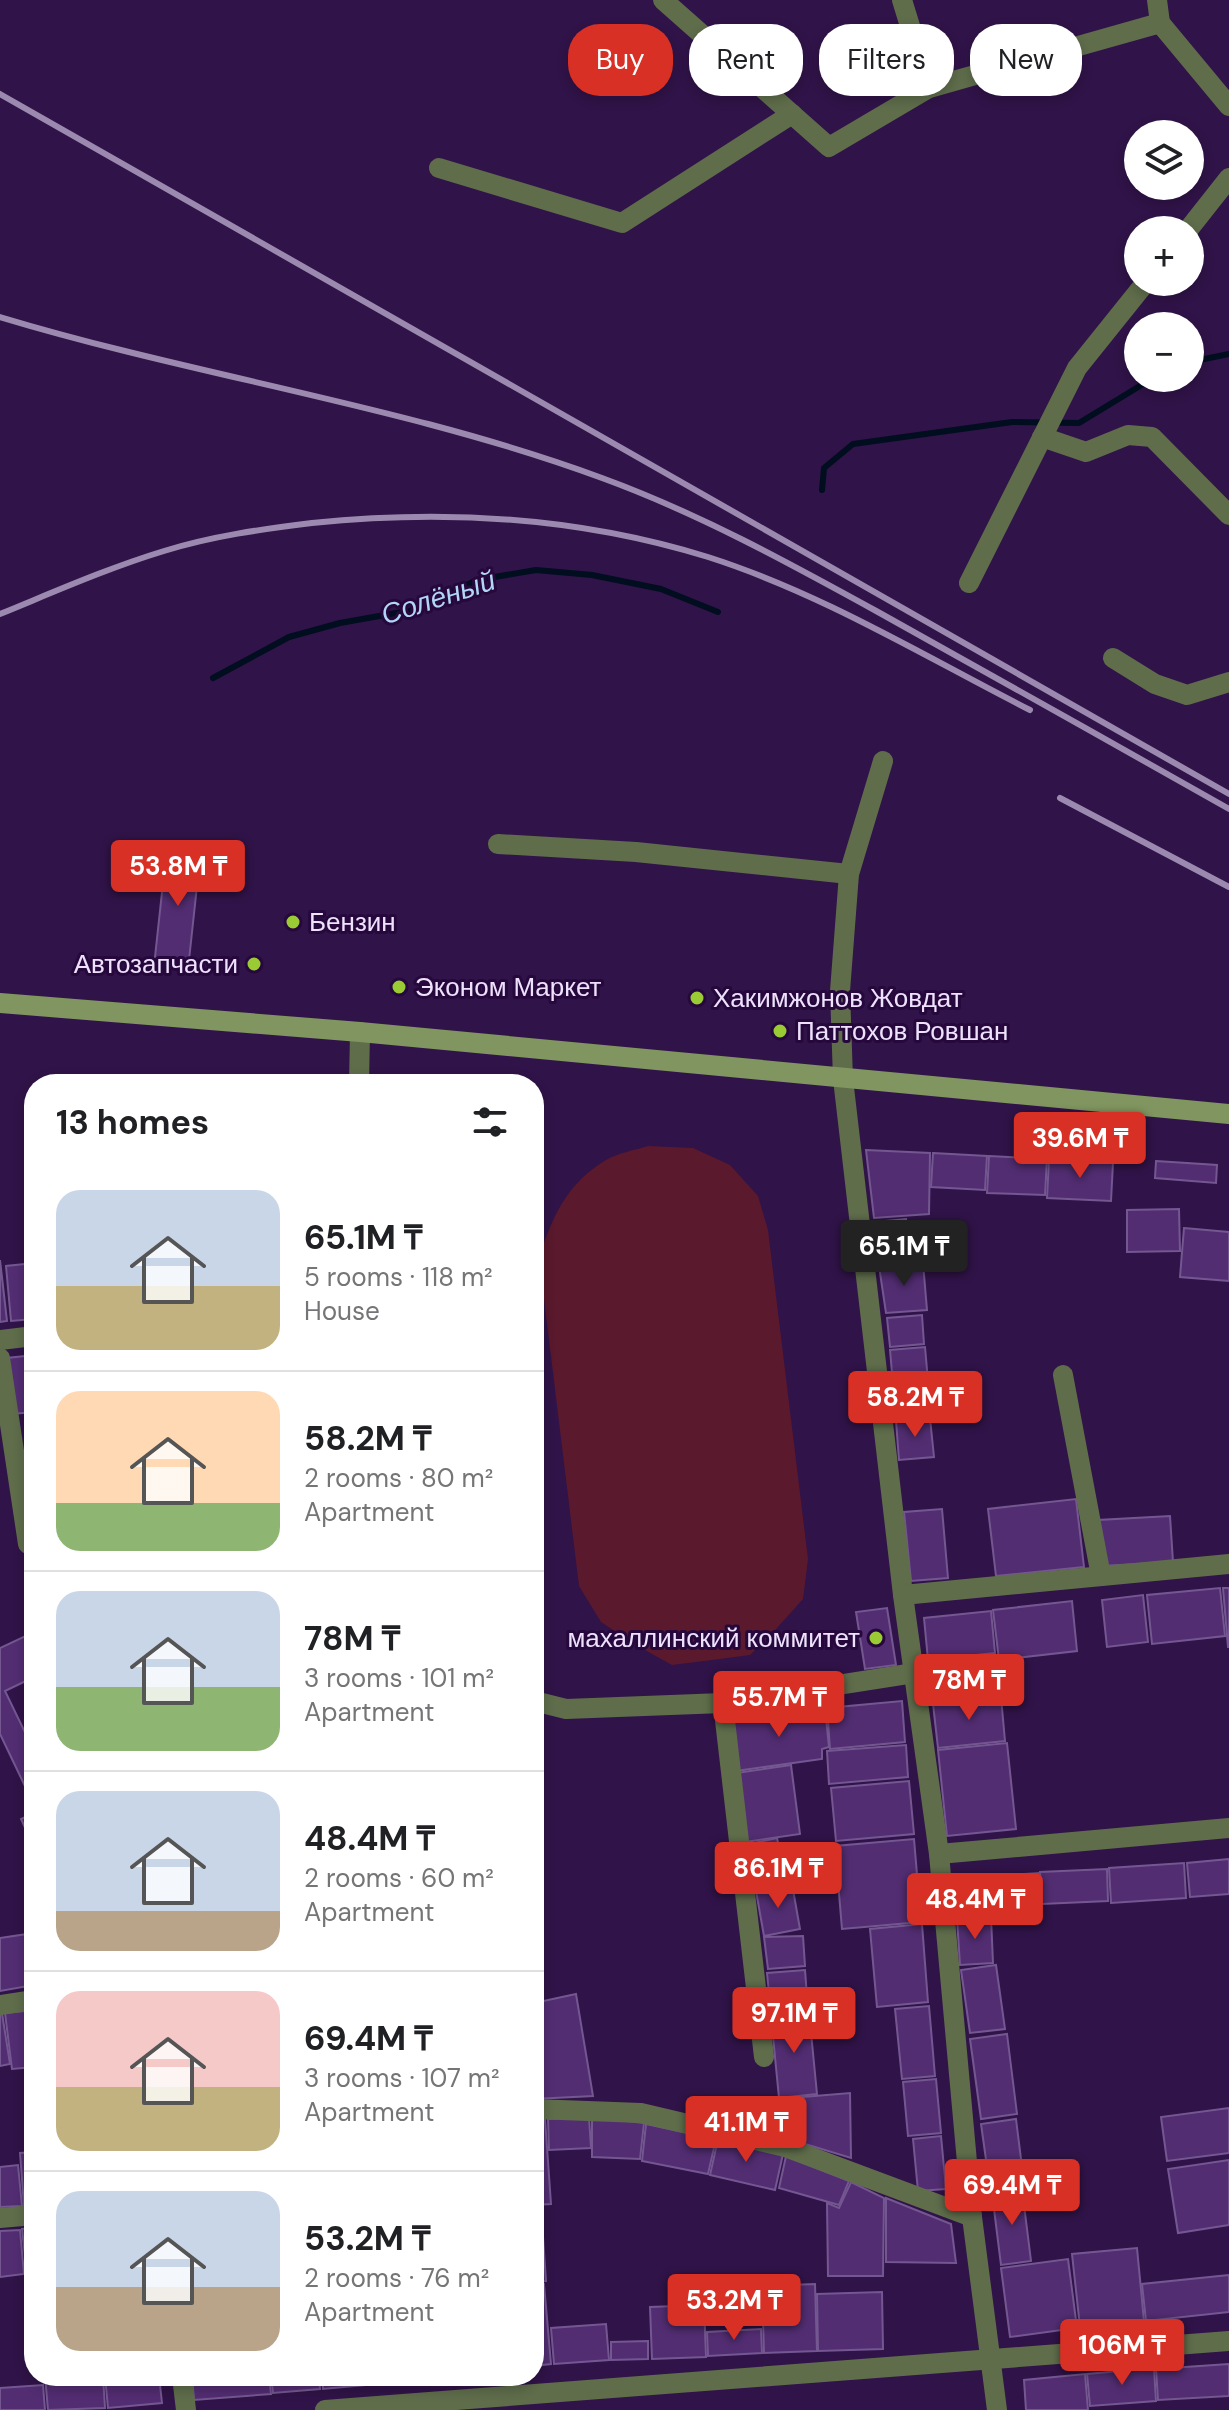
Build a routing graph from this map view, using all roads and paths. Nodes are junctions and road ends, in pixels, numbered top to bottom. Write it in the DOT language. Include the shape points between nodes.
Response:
graph roads {
  1 [pos="663,0"];
  2 [pos="902,0"];
  3 [pos="1157,0"];
  4 [pos="1160,23"];
  5 [pos="909,24"];
  6 [pos="954,81"];
  7 [pos="915,96"];
  8 [pos="1229,106"];
  9 [pos="792,114"];
  10 [pos="439,168"];
  11 [pos="1229,178"];
  12 [pos="1199,216"];
  13 [pos="1135,296"];
  14 [pos="1044,433"];
  15 [pos="1229,515"];
  16 [pos="969,583"];
  17 [pos="1113,658"];
  18 [pos="1229,682"];
  19 [pos="883,761"];
  20 [pos="498,844"];
  21 [pos="849,874"];
  22 [pos="0,1003"];
  23 [pos="360,1032"];
  24 [pos="359,1074"];
  25 [pos="843,1079"];
  26 [pos="1229,1114"];
  27 [pos="24,1337"];
  28 [pos="0,1340"];
  29 [pos="0,1358"];
  30 [pos="1063,1375"];
  31 [pos="24,1517"];
  32 [pos="1229,1564"];
  33 [pos="1101,1576"];
  34 [pos="903,1595"];
  35 [pos="914,1673"];
  36 [pos="723,1703"];
  37 [pos="544,1704"];
  38 [pos="1229,1828"];
  39 [pos="939,1854"];
  40 [pos="24,2001"];
  41 [pos="0,2005"];
  42 [pos="764,2057"];
  43 [pos="544,2109"];
  44 [pos="24,2216"];
  45 [pos="972,2217"];
  46 [pos="0,2218"];
  47 [pos="1229,2341"];
  48 [pos="990,2360"];
  49 [pos="183,2386"];
  50 [pos="485,2404"];
  51 [pos="186,2410"];
  52 [pos="325,2410"];
  53 [pos="997,2410"];
  1 -- 9 [label="street"];
  2 -- 5 [label="street"];
  3 -- 4 [label="street"];
  4 -- 6 [label="street"];
  4 -- 8 [label="street"];
  7 -- 9 [label="street" via="829,147"];
  9 -- 10 [label="street" via="622,223"];
  11 -- 12 [label="street"];
  13 -- 14 [label="street" via="1077,368"];
  14 -- 15 [label="street" via="1086,452 1128,435 1152,437"];
  14 -- 16 [label="street"];
  17 -- 18 [label="street" via="1155,684 1187,695"];
  19 -- 21 [label="street"];
  20 -- 21 [label="street"];
  21 -- 25 [label="street" via="840,991"];
  22 -- 23 [label="main road"];
  23 -- 24 [label="street"];
  23 -- 25 [label="main road"];
  25 -- 26 [label="main road"];
  25 -- 34 [label="street"];
  27 -- 28 [label="street"];
  29 -- 31 [label="street"];
  30 -- 33 [label="street"];
  32 -- 33 [label="street"];
  33 -- 34 [label="street"];
  34 -- 35 [label="street"];
  35 -- 36 [label="street"];
  35 -- 39 [label="street"];
  36 -- 37 [label="street" via="566,1709"];
  36 -- 42 [label="street"];
  38 -- 39 [label="street"];
  39 -- 45 [label="street"];
  40 -- 41 [label="street"];
  43 -- 45 [label="street" via="641,2113 785,2147"];
  44 -- 46 [label="street"];
  45 -- 48 [label="street"];
  47 -- 48 [label="street"];
  48 -- 50 [label="street"];
  48 -- 53 [label="street"];
  49 -- 51 [label="street"];
  50 -- 52 [label="street"];
}
